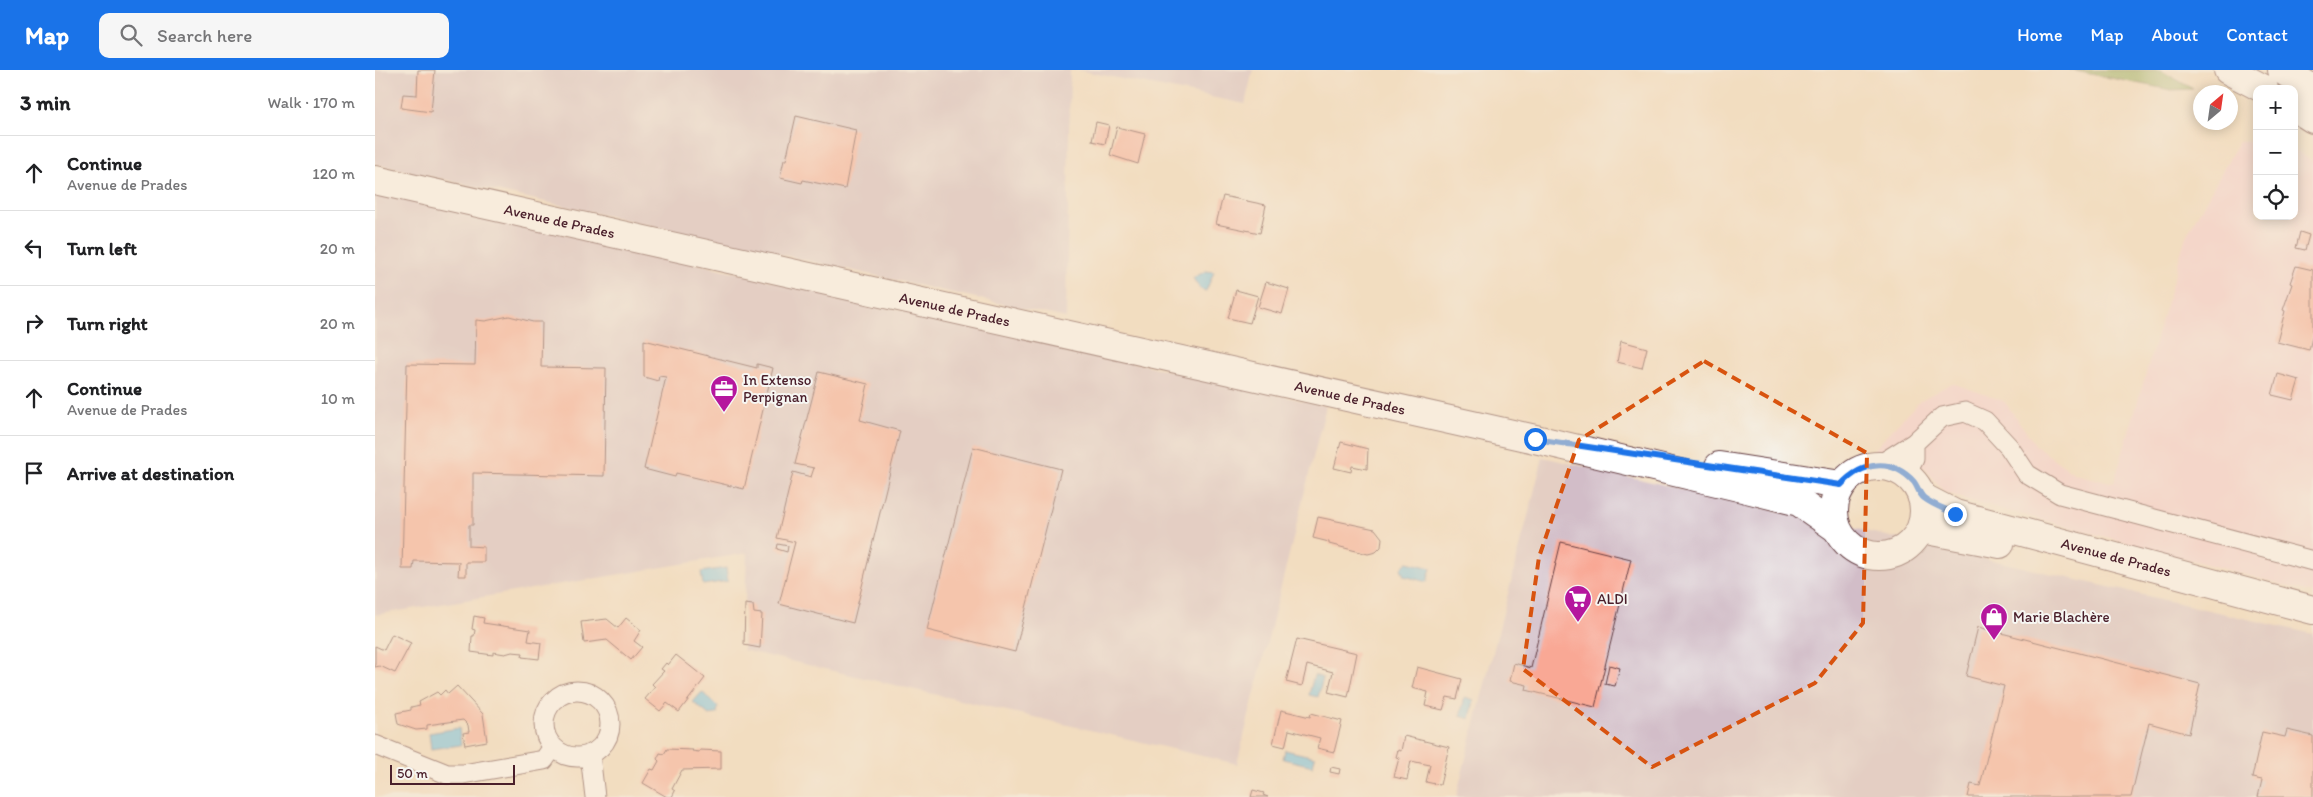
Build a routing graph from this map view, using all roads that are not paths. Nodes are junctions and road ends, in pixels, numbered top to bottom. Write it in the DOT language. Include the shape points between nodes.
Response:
graph roads {
  1 [pos="2228,70"];
  2 [pos="2282,70"];
  3 [pos="2256,85"];
  4 [pos="2313,88"];
  5 [pos="2298,110"];
  6 [pos="2313,119"];
  7 [pos="375,180"];
  8 [pos="1535,439"];
  9 [pos="1914,443"];
  10 [pos="1879,465"];
  11 [pos="1906,474"];
  12 [pos="1841,485"];
  13 [pos="1923,497"];
  14 [pos="1836,528"];
  15 [pos="1921,528"];
  16 [pos="2313,561"];
  17 [pos="2313,610"];
  18 [pos="2313,622"];
  19 [pos="375,745"];
  20 [pos="553,747"];
  21 [pos="590,754"];
  22 [pos="595,797"];
  1 -- 3 [label="main road"];
  2 -- 4 [label="main road"];
  5 -- 6 [label="main road"];
  7 -- 8 [label="main road, Avenue de Prades"];
  8 -- 12 [label="main road, Avenue de Prades"];
  8 -- 14 [label="main road, Avenue de Prades" via="1799,502"];
  9 -- 10 [label="street"];
  9 -- 11 [label="street" via="1914,459"];
  9 -- 16 [label="street" via="1942,417 1965,412 1985,421 2009,447 2027,474 2060,494"];
  10 -- 11 [label="main road"];
  10 -- 12 [label="main road" via="1851,474"];
  11 -- 13 [label="main road"];
  12 -- 14 [label="main road" via="1833,514"];
  13 -- 15 [label="main road"];
  13 -- 17 [label="main road, Avenue de Prades" via="1955,514"];
  14 -- 15 [label="main road" via="1844,541 1869,556 1899,552 1908,546"];
  15 -- 18 [label="main road, Avenue de Prades" via="2107,568"];
  19 -- 20 [label="street" via="447,774 544,760"];
  20 -- 21 [label="street" via="570,756"];
  20 -- 21 [label="street" via="544,727 549,706 567,693 589,693 598,699 609,718 606,740"];
  21 -- 22 [label="street"];
}
